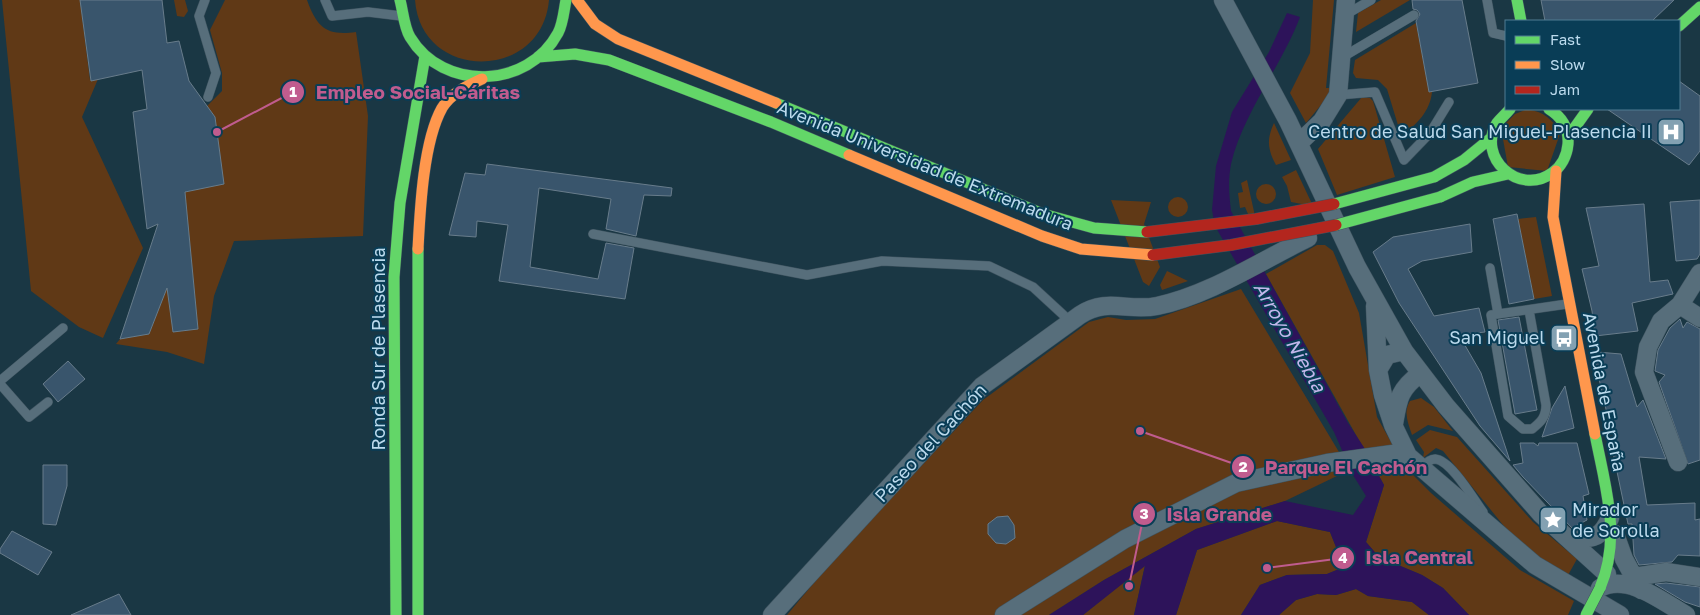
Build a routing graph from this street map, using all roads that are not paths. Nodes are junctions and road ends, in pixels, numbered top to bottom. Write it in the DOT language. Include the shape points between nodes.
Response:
graph roads {
  1 [pos="205,0"];
  2 [pos="325,0"];
  3 [pos="400,0"];
  4 [pos="566,0"];
  5 [pos="578,0"];
  6 [pos="1223,0"];
  7 [pos="1371,0"];
  8 [pos="1488,0"];
  9 [pos="1517,0"];
  10 [pos="1700,7"];
  11 [pos="1345,8"];
  12 [pos="1414,15"];
  13 [pos="402,16"];
  14 [pos="1521,20"];
  15 [pos="1680,25"];
  16 [pos="1505,36"];
  17 [pos="425,56"];
  18 [pos="538,57"];
  19 [pos="1341,58"];
  20 [pos="482,79"];
  21 [pos="1338,94"];
  22 [pos="208,97"];
  23 [pos="1449,102"];
  24 [pos="1509,110"];
  25 [pos="1555,110"];
  26 [pos="1587,110"];
  27 [pos="1568,137"];
  28 [pos="1491,138"];
  29 [pos="1299,143"];
  30 [pos="1556,171"];
  31 [pos="1508,174"];
  32 [pos="1529,181"];
  33 [pos="1554,217"];
  34 [pos="1335,224"];
  35 [pos="593,234"];
  36 [pos="1490,268"];
  37 [pos="1700,273"];
  38 [pos="1375,301"];
  39 [pos="1570,304"];
  40 [pos="1680,305"];
  41 [pos="1529,310"];
  42 [pos="1498,314"];
  43 [pos="1700,318"];
  44 [pos="1070,322"];
  45 [pos="63,328"];
  46 [pos="1404,351"];
  47 [pos="1378,370"];
  48 [pos="1420,374"];
  49 [pos="0,382"];
  50 [pos="48,402"];
  51 [pos="1394,424"];
  52 [pos="1408,456"];
  53 [pos="1678,462"];
  54 [pos="1611,521"];
  55 [pos="1570,539"];
  56 [pos="1700,577"];
  57 [pos="1604,581"];
  58 [pos="1638,583"];
  59 [pos="396,615"];
  60 [pos="418,615"];
  61 [pos="772,615"];
  62 [pos="1004,615"];
  63 [pos="1586,615"];
  64 [pos="1620,615"];
  65 [pos="1686,615"];
  1 -- 22 [label="lane" via="199,16 216,73"];
  2 -- 13 [label="lane" via="332,16 368,12"];
  3 -- 13 [label="main road"];
  4 -- 18 [label="main road" via="559,31"];
  5 -- 28 [label="main road, Avenida Universidad de Extremadura, bridge" via="596,24 618,39 1043,214 1115,232 1223,224 1383,194 1459,165"];
  6 -- 29 [label="street"];
  7 -- 11 [label="lane"];
  8 -- 16 [label="lane" via="1494,33"];
  9 -- 14 [label="main road"];
  10 -- 15 [label="main road"];
  11 -- 19 [label="street"];
  12 -- 19 [label="lane"];
  13 -- 17 [label="main road" via="410,38"];
  17 -- 20 [label="main road" via="461,77"];
  17 -- 59 [label="main road, Ronda Sur de Plasencia" via="400,203 394,277"];
  18 -- 20 [label="main road" via="506,76"];
  18 -- 31 [label="main road, Avenida Universidad de Extremadura, bridge" via="575,54 609,60 771,122 1042,236 1114,253 1154,254 1350,223 1397,212 1472,182"];
  19 -- 21 [label="street"];
  20 -- 60 [label="main road" via="456,92 442,108 430,144 420,213 417,276"];
  21 -- 23 [label="lane" via="1375,92 1404,160 1430,133"];
  21 -- 29 [label="street" via="1322,121"];
  24 -- 28 [label="main road" via="1494,126"];
  25 -- 27 [label="main road" via="1566,127"];
  26 -- 27 [label="main road"];
  27 -- 30 [label="main road" via="1566,156"];
  28 -- 31 [label="main road" via="1496,162"];
  29 -- 34 [label="street"];
  30 -- 32 [label="main road" via="1542,179"];
  30 -- 33 [label="main road, Avenida de España"];
  31 -- 32 [label="main road"];
  32 -- 33 [label="main road, Avenida de España"];
  33 -- 39 [label="main road, Avenida de España"];
  34 -- 38 [label="street"];
  34 -- 44 [label="street, Paseo del Cachón" via="1227,280 1158,306 1138,308 1105,304 1091,308"];
  35 -- 44 [label="lane" via="807,275 882,261 989,266 1033,287"];
  36 -- 42 [label="lane"];
  37 -- 40 [label="street"];
  38 -- 46 [label="street"];
  38 -- 47 [label="street"];
  39 -- 41 [label="lane"];
  39 -- 54 [label="main road, Avenida de España"];
  40 -- 43 [label="street"];
  40 -- 53 [label="street" via="1661,320 1648,348 1644,372"];
  41 -- 42 [label="lane"];
  41 -- 42 [label="lane" via="1546,405 1542,421 1532,429 1523,429 1508,416 1491,315"];
  44 -- 61 [label="street, Paseo del Cachón" via="982,386"];
  45 -- 49 [label="lane"];
  46 -- 47 [label="street" via="1387,355"];
  46 -- 48 [label="street"];
  47 -- 51 [label="street"];
  48 -- 51 [label="street" via="1408,382 1400,394"];
  48 -- 55 [label="street" via="1541,514"];
  49 -- 50 [label="lane" via="30,417"];
  51 -- 52 [label="street"];
  52 -- 62 [label="street" via="1334,462 1236,483 1125,539"];
  52 -- 64 [label="street" via="1536,566"];
  54 -- 55 [label="street" via="1594,538"];
  54 -- 57 [label="main road, Avenida de España" via="1612,549"];
  54 -- 58 [label="street" via="1624,559"];
  55 -- 57 [label="street"];
  56 -- 58 [label="street" via="1666,572"];
  57 -- 58 [label="street" via="1608,584"];
  57 -- 63 [label="main road, Avenida de España, bridge"];
  58 -- 65 [label="street"];
}
